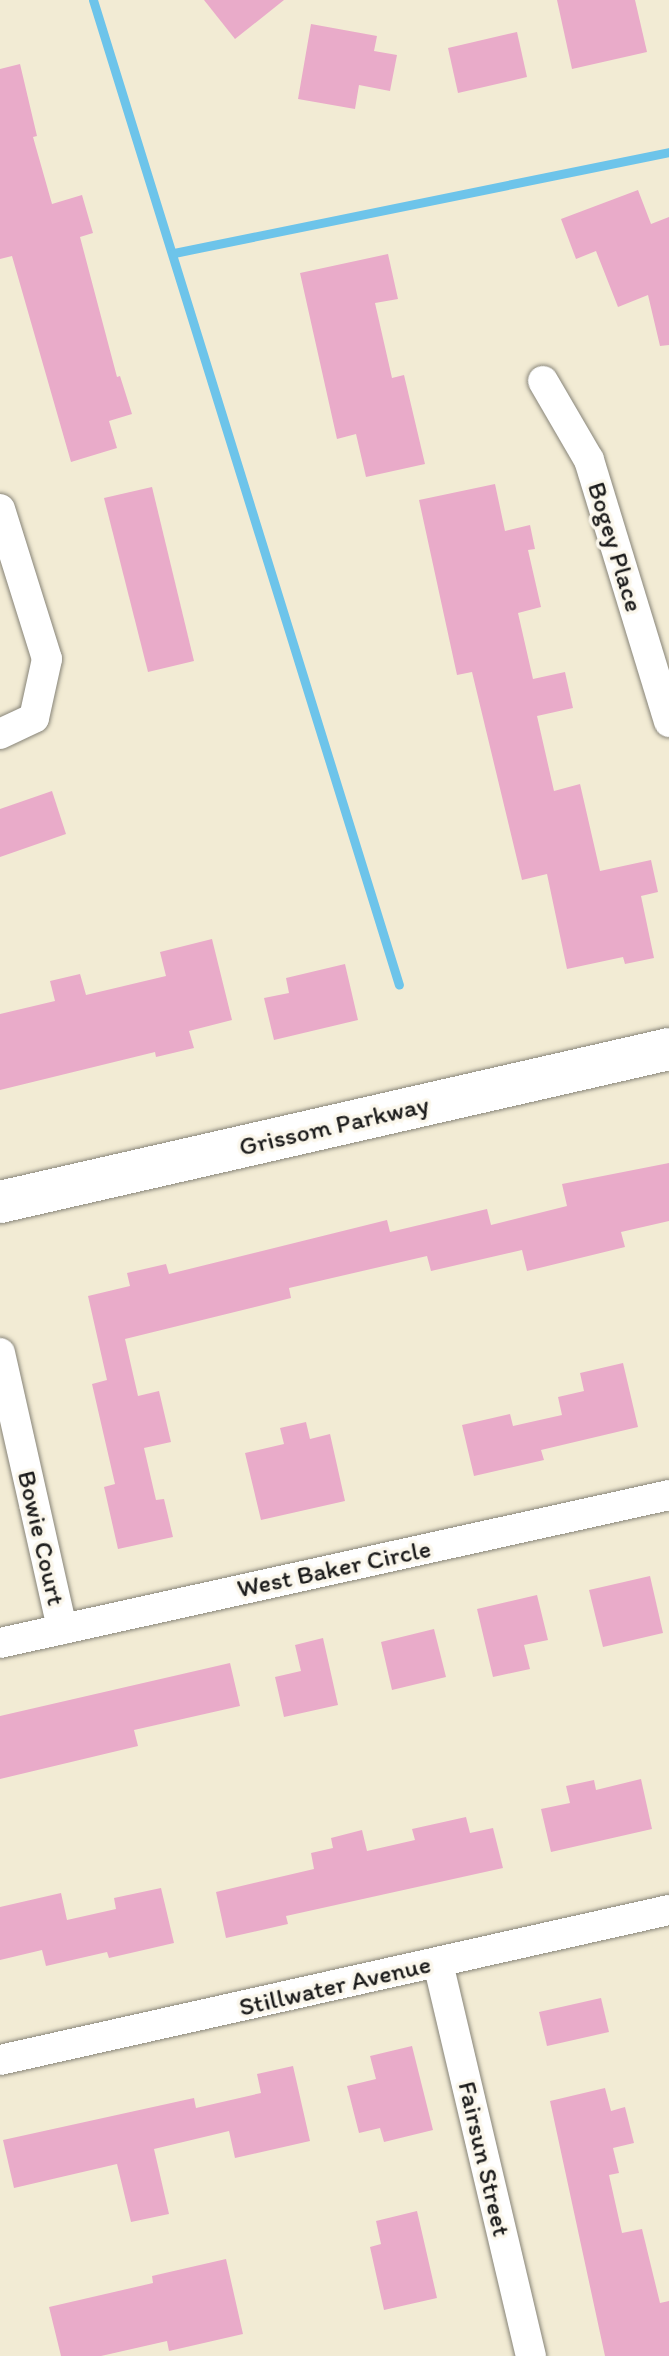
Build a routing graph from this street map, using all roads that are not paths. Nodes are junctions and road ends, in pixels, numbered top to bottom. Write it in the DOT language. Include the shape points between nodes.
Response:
graph roads {
  1 [pos="543,381"];
  2 [pos="0,509"];
  3 [pos="669,722"];
  4 [pos="0,734"];
  5 [pos="669,1049"];
  6 [pos="0,1202"];
  7 [pos="0,1353"];
  8 [pos="669,1495"];
  9 [pos="62,1629"];
  10 [pos="0,1643"];
  11 [pos="669,1910"];
  12 [pos="438,1963"];
  13 [pos="0,2060"];
  14 [pos="525,2355"];
  1 -- 3 [label="street, Bogey Place" via="589,460"];
  2 -- 4 [label="street" via="47,659 34,718"];
  5 -- 6 [label="main road, Grissom Parkway"];
  7 -- 9 [label="street, Bowie Court"];
  8 -- 9 [label="street, West Baker Circle"];
  9 -- 10 [label="street, West Baker Circle"];
  11 -- 12 [label="street, Stillwater Avenue"];
  12 -- 13 [label="street, Stillwater Avenue"];
  12 -- 14 [label="street, Fairsun Street"];
}
